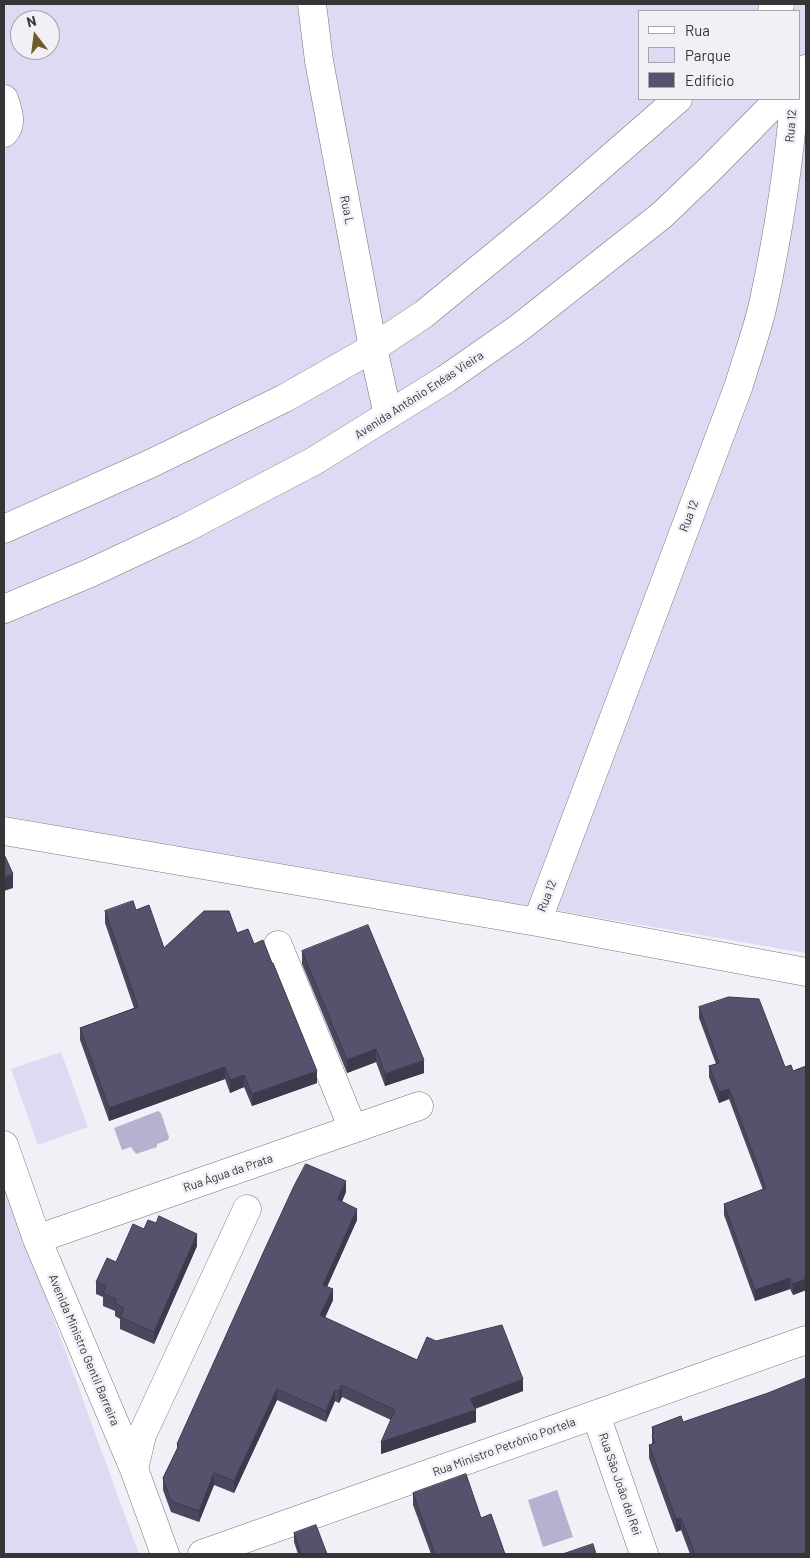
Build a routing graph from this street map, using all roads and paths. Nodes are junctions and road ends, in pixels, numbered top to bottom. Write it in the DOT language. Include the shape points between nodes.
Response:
graph roads {
  1 [pos="312,4"];
  2 [pos="4,99"];
  3 [pos="677,100"];
  4 [pos="778,100"];
  5 [pos="794,100"];
  6 [pos="4,133"];
  7 [pos="373,348"];
  8 [pos="388,415"];
  9 [pos="4,529"];
  10 [pos="4,609"];
  11 [pos="4,831"];
  12 [pos="537,922"];
  13 [pos="278,945"];
  14 [pos="806,972"];
  15 [pos="419,1106"];
  16 [pos="353,1129"];
  17 [pos="4,1145"];
  18 [pos="247,1209"];
  19 [pos="37,1239"];
  20 [pos="806,1340"];
  21 [pos="596,1414"];
  22 [pos="134,1469"];
  23 [pos="165,1554"];
  24 [pos="202,1554"];
  25 [pos="644,1554"];
  1 -- 7 [label="street, Rua L" via="319,61"];
  2 -- 6 [label="street" via="9,115"];
  3 -- 7 [label="street" via="424,314"];
  4 -- 8 [label="street, Avenida Antônio Enéas Vieira" via="662,216 519,328 446,380"];
  5 -- 12 [label="street, Rua 12" via="791,137 764,302 739,385"];
  7 -- 8 [label="street, Rua L"];
  7 -- 9 [label="street" via="250,416"];
  8 -- 10 [label="street, Avenida Antônio Enéas Vieira" via="314,461 184,529"];
  11 -- 12 [label="street"];
  12 -- 14 [label="street"];
  13 -- 16 [label="street"];
  15 -- 16 [label="street, Rua Água da Prata"];
  16 -- 19 [label="street, Rua Água da Prata"];
  17 -- 19 [label="street, Avenida Ministro Gentil Barreira"];
  18 -- 22 [label="street" via="142,1434"];
  19 -- 22 [label="street, Avenida Ministro Gentil Barreira"];
  20 -- 21 [label="street, Rua Ministro Petrônio Portela"];
  21 -- 24 [label="street, Rua Ministro Petrônio Portela"];
  21 -- 25 [label="street, Rua São João del Rei"];
  22 -- 23 [label="street, Avenida Ministro Gentil Barreira"];
}
